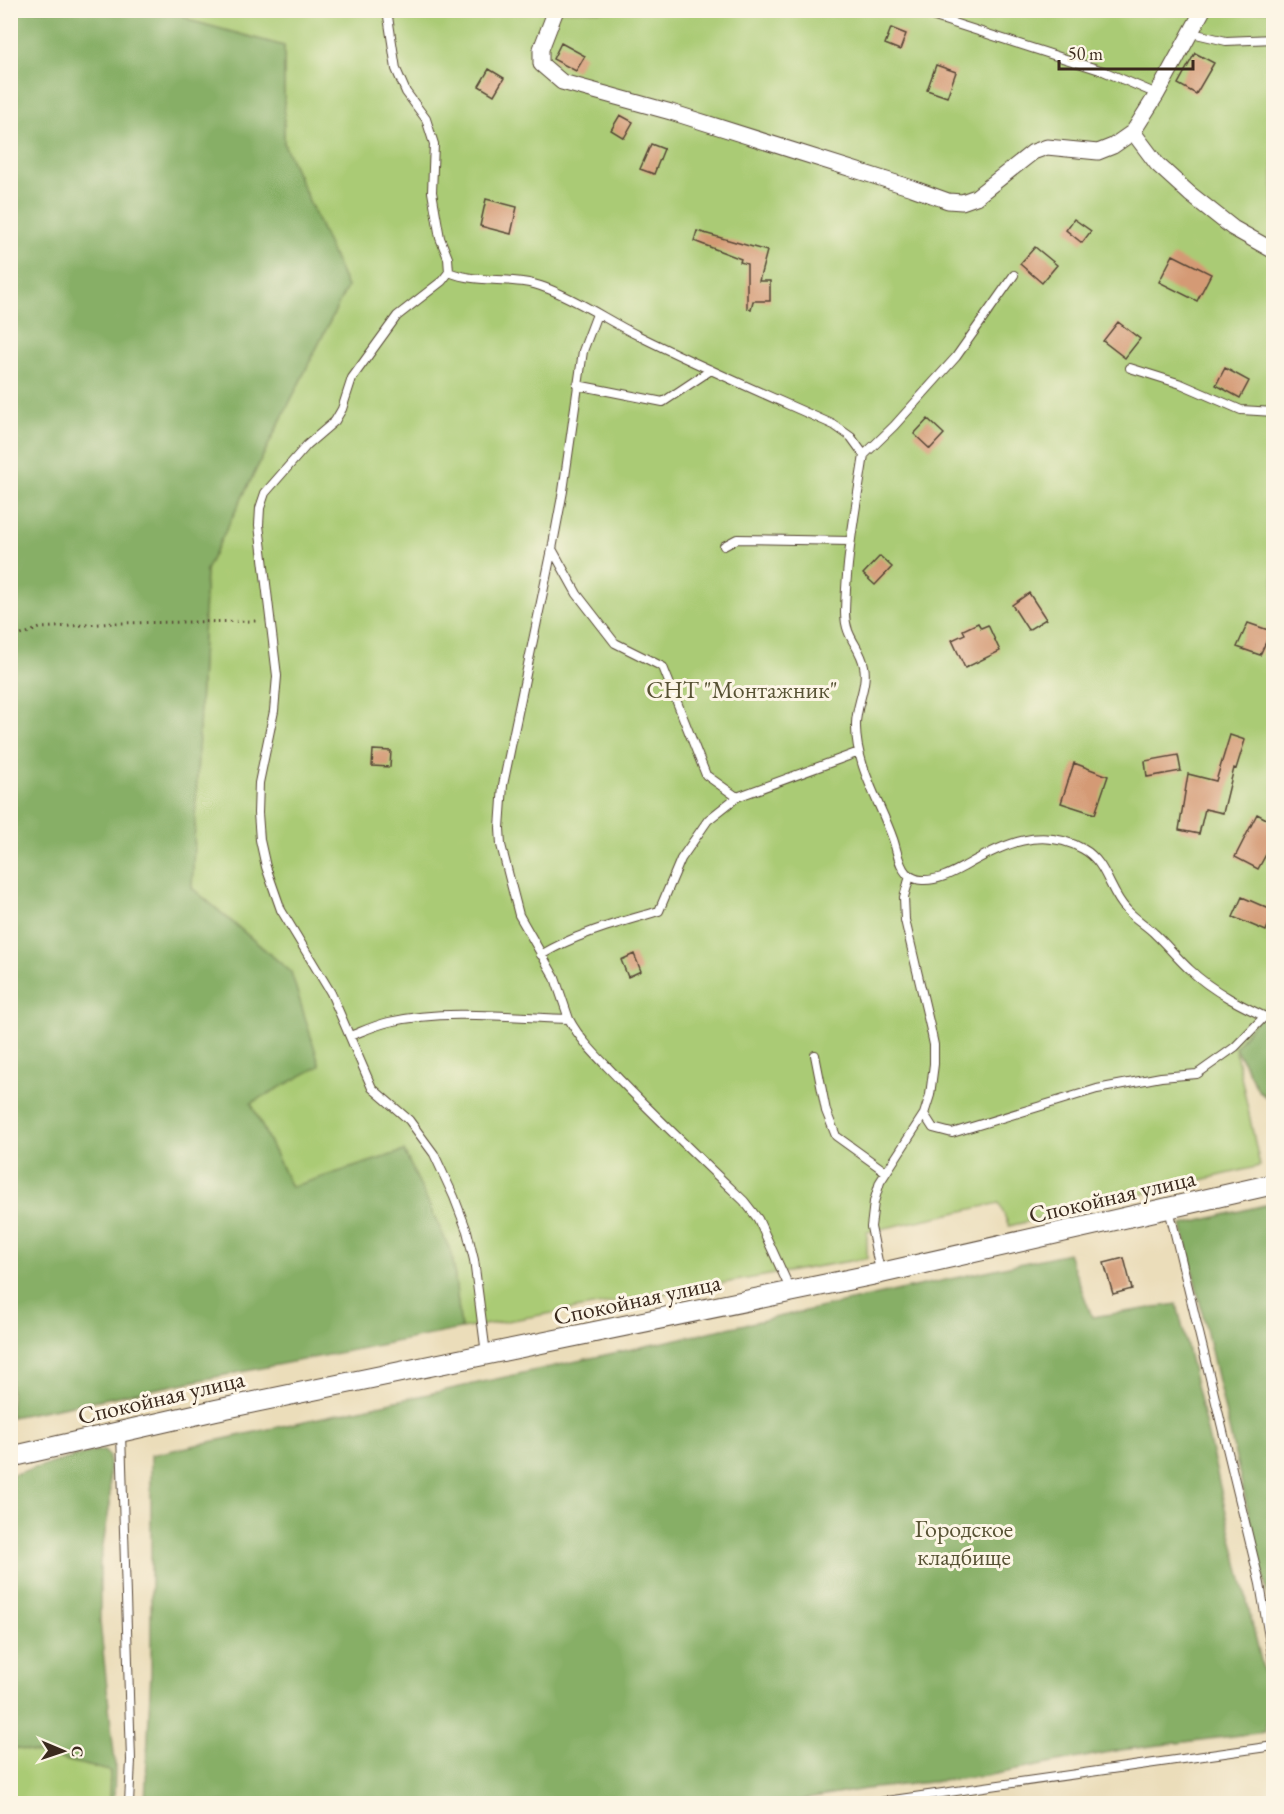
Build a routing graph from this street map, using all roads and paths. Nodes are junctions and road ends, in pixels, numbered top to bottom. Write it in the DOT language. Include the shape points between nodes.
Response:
graph roads {
  1 [pos="387,10"];
  2 [pos="556,10"];
  3 [pos="914,10"];
  4 [pos="1203,10"];
  5 [pos="1191,33"];
  6 [pos="1274,39"];
  7 [pos="1157,94"];
  8 [pos="1133,132"];
  9 [pos="1274,251"];
  10 [pos="449,272"];
  11 [pos="1014,275"];
  12 [pos="597,314"];
  13 [pos="1130,368"];
  14 [pos="711,370"];
  15 [pos="577,385"];
  16 [pos="1274,412"];
  17 [pos="864,454"];
  18 [pos="850,541"];
  19 [pos="724,546"];
  20 [pos="552,549"];
  21 [pos="270,621"];
  22 [pos="10,639"];
  23 [pos="859,752"];
  24 [pos="737,797"];
  25 [pos="910,876"];
  26 [pos="541,955"];
  27 [pos="1264,1017"];
  28 [pos="569,1019"];
  29 [pos="1274,1021"];
  30 [pos="350,1036"];
  31 [pos="815,1055"];
  32 [pos="924,1114"];
  33 [pos="886,1172"];
  34 [pos="1274,1184"];
  35 [pos="1169,1209"];
  36 [pos="881,1273"];
  37 [pos="792,1293"];
  38 [pos="487,1356"];
  39 [pos="121,1432"];
  40 [pos="10,1457"];
  41 [pos="1274,1667"];
  42 [pos="1274,1746"];
  43 [pos="129,1803"];
  44 [pos="864,1803"];
  1 -- 10 [label="lane" via="396,69 406,92 426,119 434,144 433,199"];
  2 -- 8 [label="street" via="541,49 540,64 562,82 682,115 948,201 976,197 1033,152 1047,147 1098,153"];
  3 -- 7 [label="lane" via="1103,71"];
  4 -- 5 [label="street"];
  5 -- 6 [label="lane" via="1226,41"];
  5 -- 7 [label="street"];
  7 -- 8 [label="street"];
  8 -- 9 [label="street" via="1157,164 1190,194 1233,228"];
  10 -- 12 [label="lane" via="471,279 506,279 545,287"];
  10 -- 21 [label="lane" via="397,316 352,378 335,420 265,493 260,525"];
  11 -- 17 [label="lane" via="956,357"];
  12 -- 14 [label="lane"];
  12 -- 15 [label="lane" via="583,351"];
  13 -- 16 [label="lane" via="1181,384 1241,410"];
  14 -- 15 [label="lane" via="663,402"];
  14 -- 17 [label="lane" via="834,425 851,437"];
  15 -- 20 [label="lane"];
  17 -- 18 [label="lane"];
  18 -- 19 [label="lane" via="737,539"];
  18 -- 23 [label="lane" via="845,615 847,632 864,666 856,724"];
  20 -- 24 [label="lane" via="577,594 615,643 663,667 706,775"];
  20 -- 26 [label="lane" via="503,785 500,828 515,902"];
  21 -- 22 [label="path" via="40,628"];
  21 -- 30 [label="lane" via="277,676 259,783 260,840 281,910 331,993"];
  23 -- 24 [label="lane"];
  23 -- 25 [label="lane" via="900,864"];
  24 -- 26 [label="lane" via="708,820 681,859 659,911 598,928"];
  25 -- 27 [label="lane" via="936,879 991,851 1028,838 1066,841 1095,856 1127,911 1189,969 1211,987"];
  25 -- 32 [label="lane" via="904,897 905,920 933,1045 930,1095"];
  26 -- 28 [label="lane" via="560,989"];
  27 -- 29 [label="lane"];
  27 -- 32 [label="lane" via="1235,1047 1197,1074 1097,1089 952,1133 933,1128"];
  28 -- 30 [label="lane" via="429,1017 390,1022"];
  28 -- 37 [label="lane" via="575,1031 633,1094 744,1201 758,1219"];
  30 -- 38 [label="lane" via="372,1088 410,1120 434,1154 454,1197 474,1260"];
  31 -- 33 [label="lane" via="826,1111 836,1136"];
  32 -- 33 [label="lane"];
  33 -- 36 [label="lane" via="872,1217 872,1236"];
  34 -- 35 [label="street, Спокойная улица"];
  35 -- 36 [label="street, Спокойная улица"];
  35 -- 41 [label="lane" via="1260,1584"];
  36 -- 37 [label="street, Спокойная улица"];
  37 -- 38 [label="street, Спокойная улица"];
  38 -- 39 [label="street, Спокойная улица"];
  39 -- 40 [label="street, Спокойная улица"];
  39 -- 43 [label="lane"];
  42 -- 44 [label="lane"];
}
